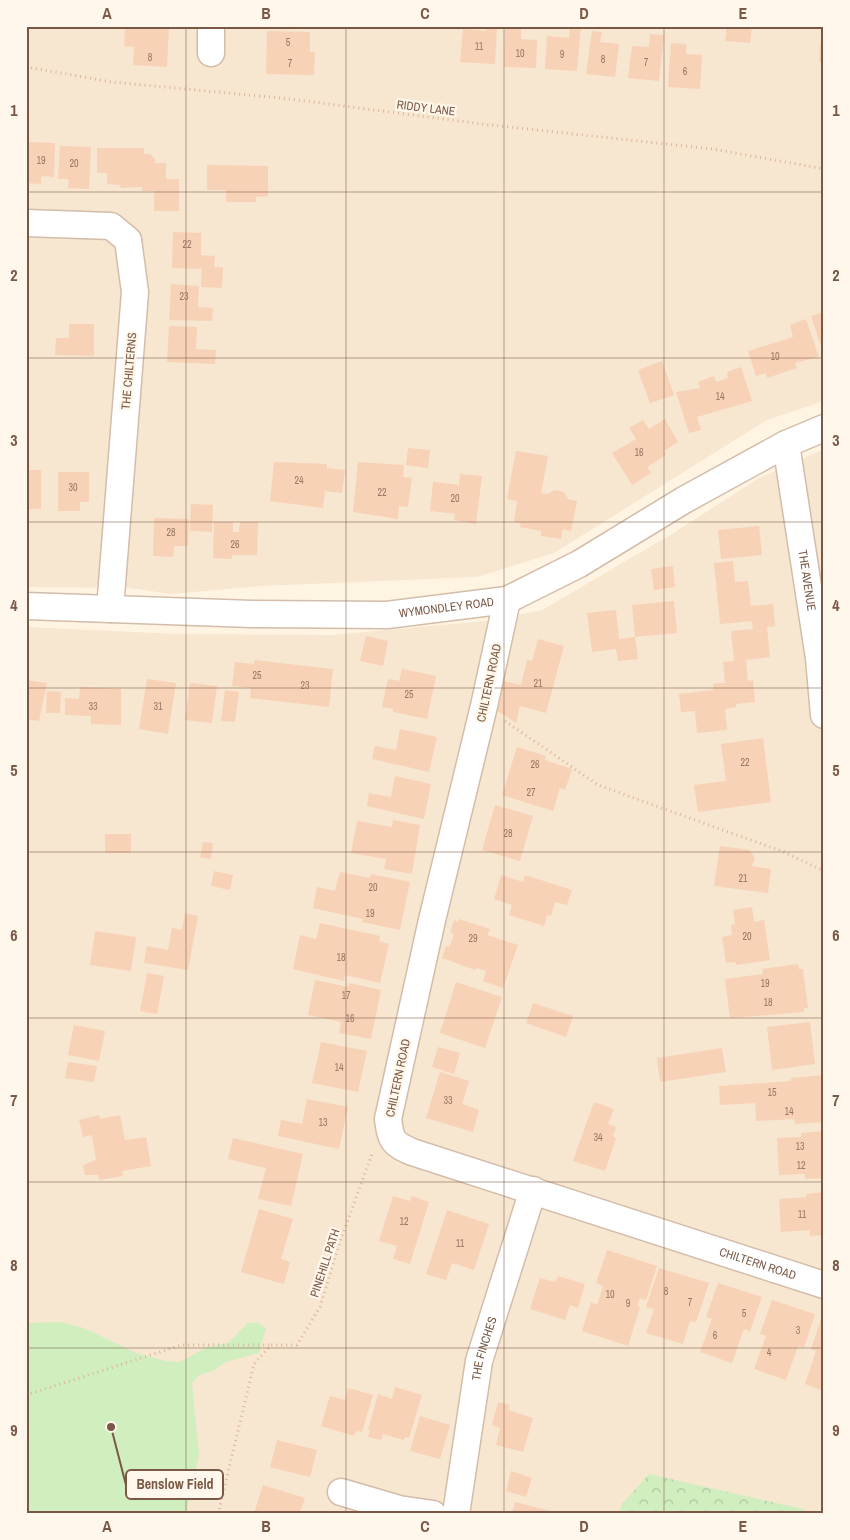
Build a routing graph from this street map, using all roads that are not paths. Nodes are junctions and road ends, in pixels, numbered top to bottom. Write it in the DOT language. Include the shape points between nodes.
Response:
graph roads {
  1 [pos="211,26"];
  2 [pos="211,53"];
  3 [pos="26,223"];
  4 [pos="824,428"];
  5 [pos="786,444"];
  6 [pos="507,600"];
  7 [pos="26,606"];
  8 [pos="110,609"];
  9 [pos="824,715"];
  10 [pos="533,1190"];
  11 [pos="824,1285"];
  12 [pos="341,1492"];
  13 [pos="433,1514"];
  14 [pos="456,1514"];
  1 -- 2 [label="street"];
  3 -- 8 [label="street, THE CHILTERNS" via="111,226 128,240 135,292"];
  4 -- 5 [label="street, WYMONDLEY ROAD"];
  5 -- 6 [label="street, WYMONDLEY ROAD" via="684,500 579,564"];
  5 -- 9 [label="street, THE AVENUE" via="819,658"];
  6 -- 8 [label="street, WYMONDLEY ROAD" via="387,615"];
  6 -- 10 [label="street, CHILTERN ROAD" via="388,1119 390,1137 397,1145"];
  7 -- 8 [label="street, WYMONDLEY ROAD"];
  10 -- 11 [label="street, CHILTERN ROAD"];
  10 -- 14 [label="street, THE FINCHES" via="479,1361"];
  12 -- 13 [label="street" via="400,1509"];
}
